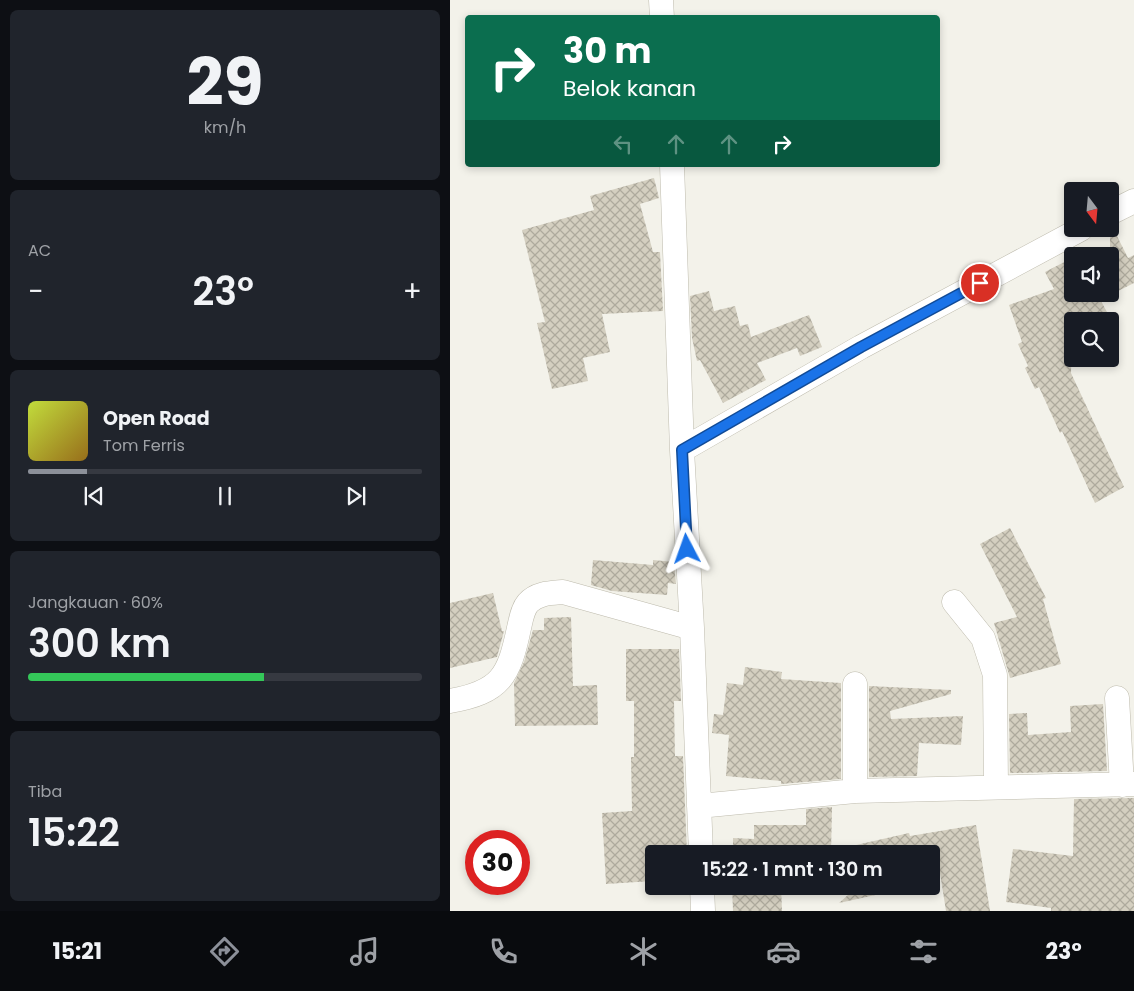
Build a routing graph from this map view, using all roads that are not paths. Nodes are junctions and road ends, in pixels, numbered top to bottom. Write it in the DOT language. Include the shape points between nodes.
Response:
graph roads {
  1 [pos="661,0"];
  2 [pos="662,15"];
  3 [pos="672,167"];
  4 [pos="1134,200"];
  5 [pos="1119,208"];
  6 [pos="1064,238"];
  7 [pos="682,450"];
  8 [pos="954,602"];
  9 [pos="692,628"];
  10 [pos="855,684"];
  11 [pos="1117,698"];
  12 [pos="450,701"];
  13 [pos="1128,784"];
  14 [pos="996,787"];
  15 [pos="855,791"];
  16 [pos="699,806"];
  17 [pos="701,845"];
  18 [pos="702,895"];
  19 [pos="703,911"];
  1 -- 2 [label="street"];
  3 -- 7 [label="street"];
  4 -- 5 [label="street"];
  6 -- 7 [label="street" via="861,347"];
  7 -- 9 [label="street"];
  8 -- 14 [label="street" via="983,638 995,675"];
  9 -- 12 [label="street" via="563,592 547,593 535,597 522,613 513,658 506,673 491,688 468,698"];
  9 -- 16 [label="street"];
  10 -- 15 [label="street"];
  11 -- 13 [label="street"];
  13 -- 14 [label="street"];
  14 -- 15 [label="street"];
  15 -- 16 [label="street"];
  16 -- 17 [label="street"];
  18 -- 19 [label="street"];
}
